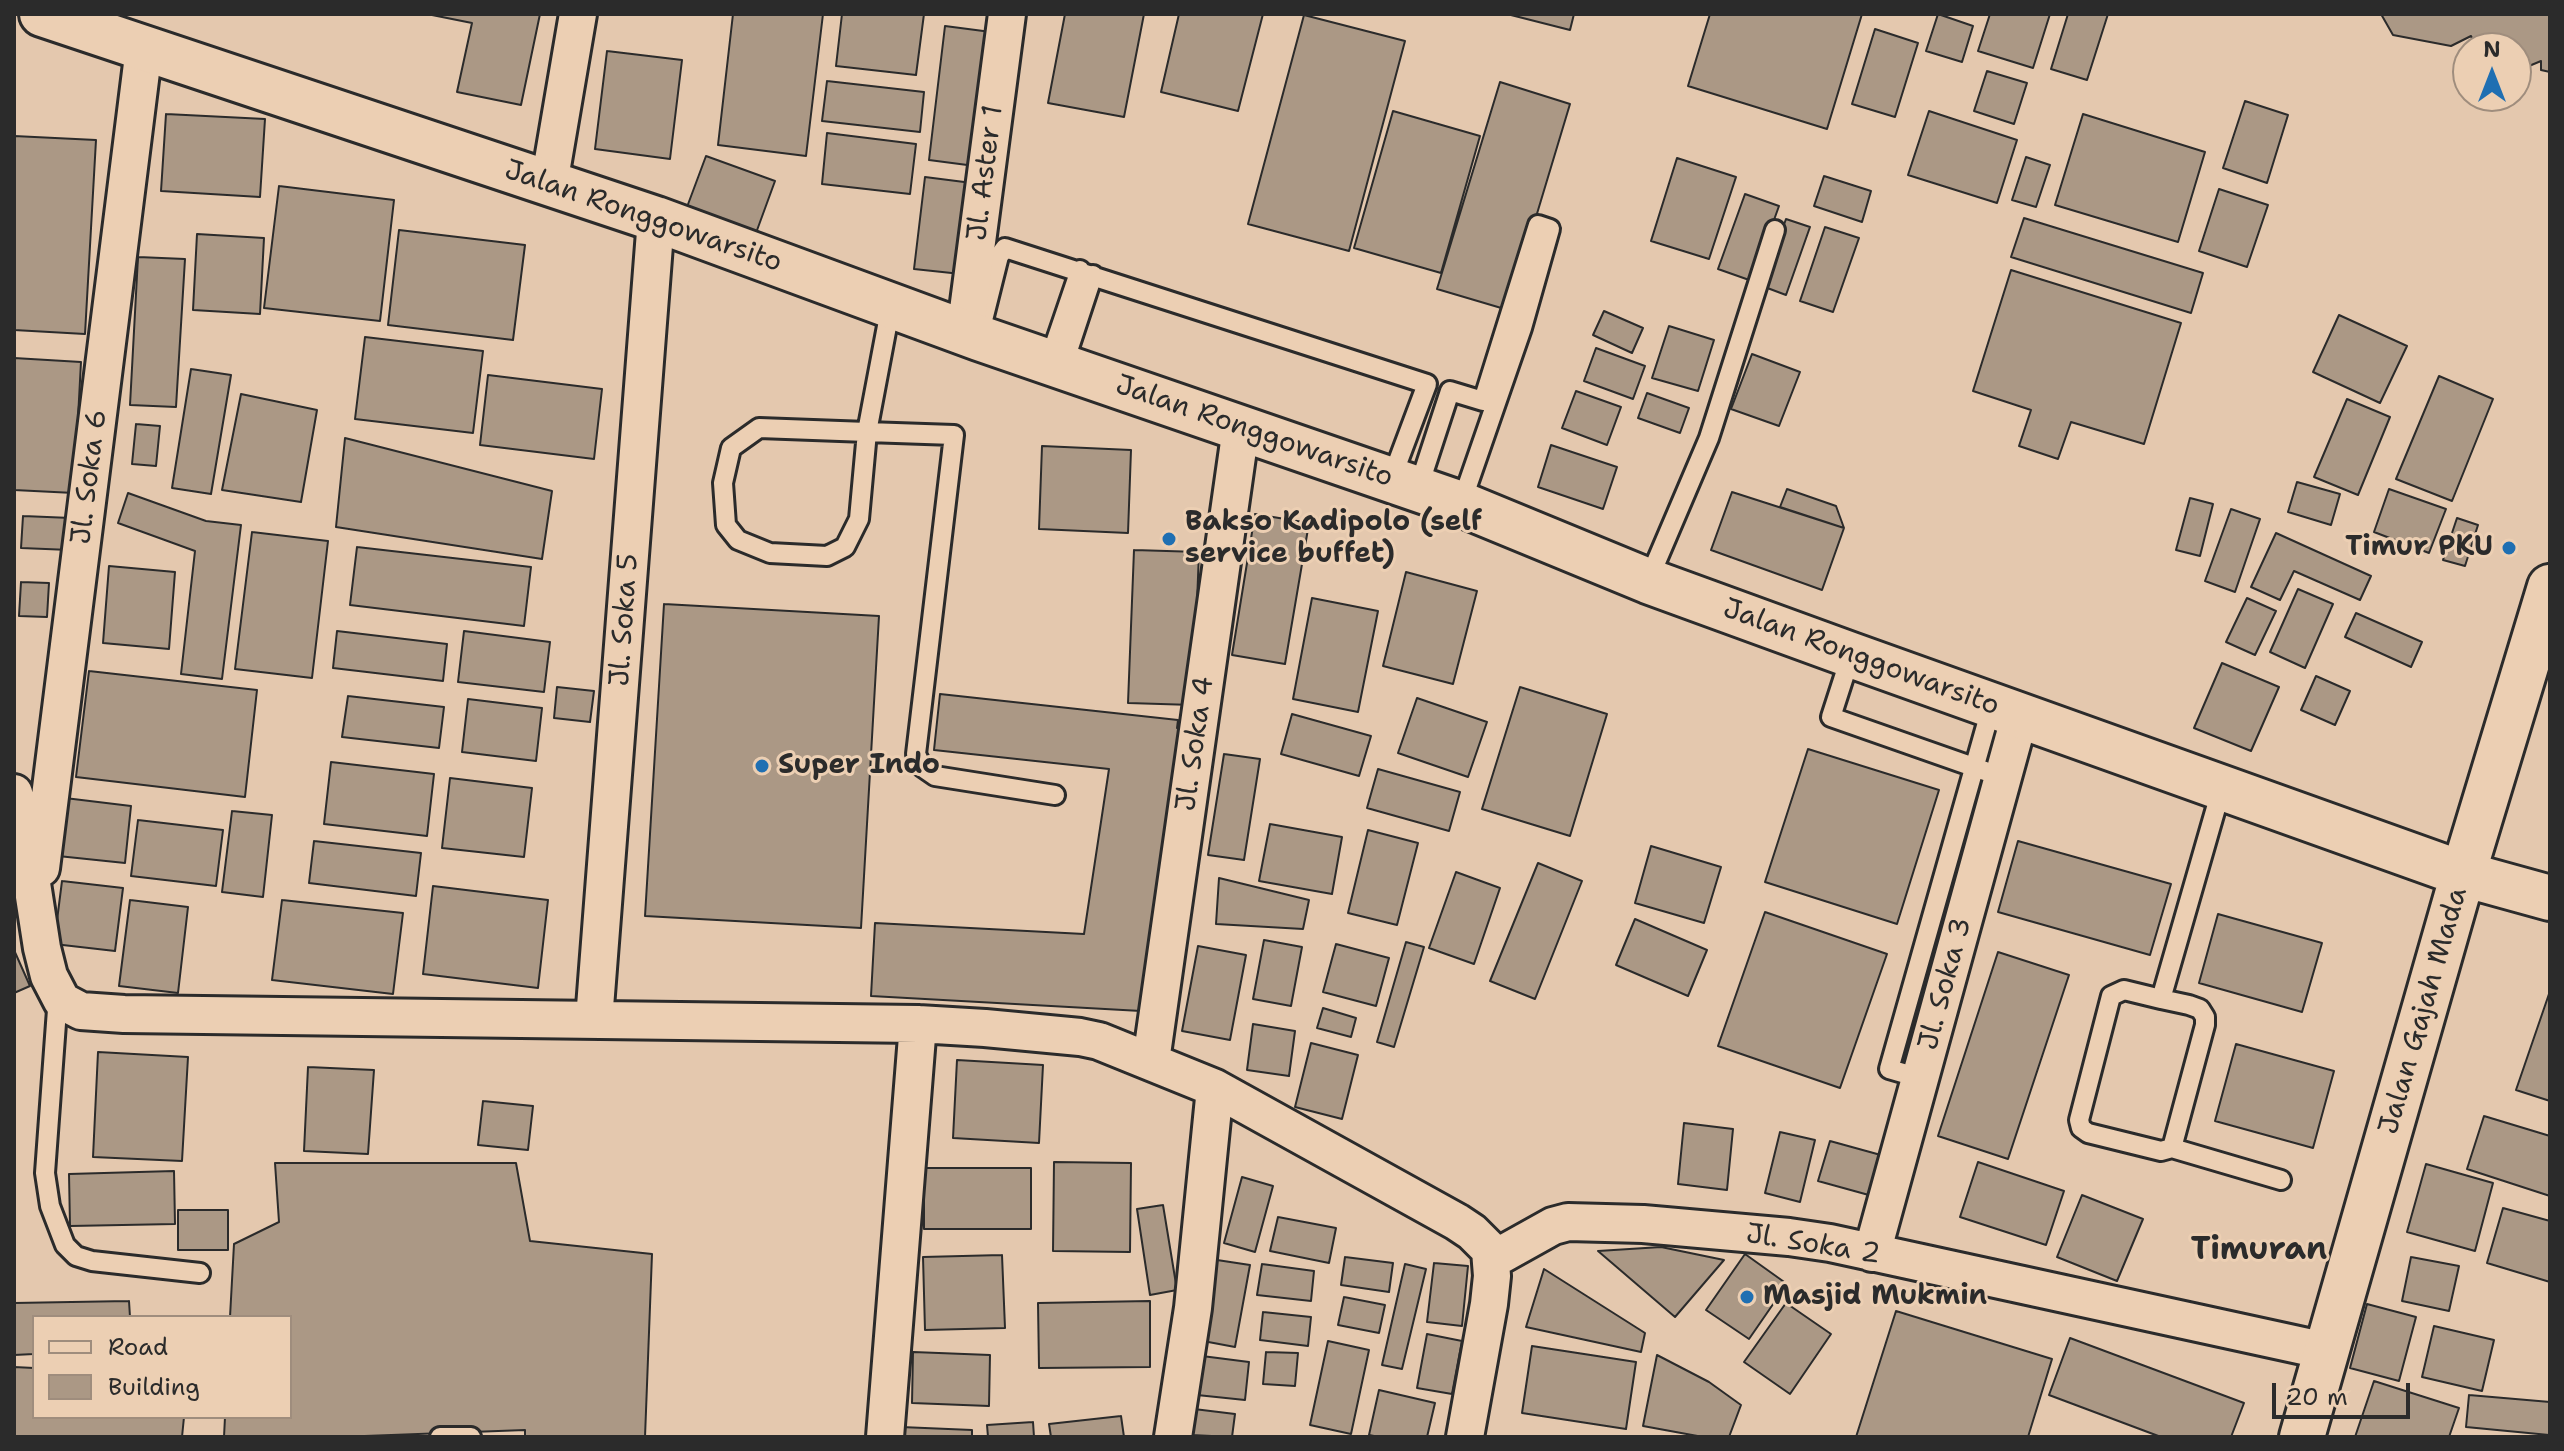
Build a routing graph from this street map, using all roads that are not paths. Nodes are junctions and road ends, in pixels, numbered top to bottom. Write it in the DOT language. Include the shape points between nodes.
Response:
graph roads {
  1 [pos="42,14"];
  2 [pos="578,14"];
  3 [pos="1007,14"];
  4 [pos="144,48"];
  5 [pos="549,184"];
  6 [pos="656,219"];
  7 [pos="1775,230"];
  8 [pos="1087,273"];
  9 [pos="891,305"];
  10 [pos="972,336"];
  11 [pos="1056,364"];
  12 [pos="1241,428"];
  13 [pos="867,432"];
  14 [pos="1405,485"];
  15 [pos="1461,504"];
  16 [pos="1648,581"];
  17 [pos="2548,604"];
  18 [pos="1851,655"];
  19 [pos="2006,710"];
  20 [pos="1988,772"];
  21 [pos="2222,787"];
  22 [pos="14,793"];
  23 [pos="1055,795"];
  24 [pos="2463,874"];
  25 [pos="2550,898"];
  26 [pos="36,906"];
  27 [pos="58,996"];
  28 [pos="2161,999"];
  29 [pos="594,1020"];
  30 [pos="918,1024"];
  31 [pos="1151,1061"];
  32 [pos="1215,1088"];
  33 [pos="2172,1148"];
  34 [pos="2281,1180"];
  35 [pos="1872,1253"];
  36 [pos="1492,1260"];
  37 [pos="200,1273"];
  38 [pos="2326,1351"];
  39 [pos="440,1437"];
  40 [pos="471,1437"];
  41 [pos="885,1437"];
  42 [pos="1173,1437"];
  43 [pos="1465,1437"];
  44 [pos="2302,1437"];
  1 -- 4 [label="main road, Jalan Ronggowarsito"];
  2 -- 5 [label="street"];
  3 -- 10 [label="street, Jl. Aster 1"];
  4 -- 5 [label="main road, Jalan Ronggowarsito"];
  4 -- 26 [label="street, Jl. Soka 6"];
  5 -- 6 [label="main road, Jalan Ronggowarsito"];
  6 -- 9 [label="main road, Jalan Ronggowarsito"];
  6 -- 29 [label="street, Jl. Soka 5"];
  7 -- 16 [label="lane" via="1709,438"];
  8 -- 10 [label="lane" via="1005,248"];
  8 -- 11 [label="lane"];
  8 -- 14 [label="lane" via="1427,384"];
  9 -- 10 [label="main road, Jalan Ronggowarsito"];
  9 -- 13 [label="lane"];
  10 -- 11 [label="main road, Jalan Ronggowarsito"];
  11 -- 12 [label="main road, Jalan Ronggowarsito"];
  12 -- 14 [label="main road, Jalan Ronggowarsito"];
  12 -- 31 [label="street, Jl. Soka 4"];
  13 -- 13 [label="lane" via="759,428 731,448 723,483 726,525 738,540 770,553 827,556 845,547 859,519"];
  13 -- 23 [label="lane" via="954,435 916,754 922,767 935,776"];
  14 -- 15 [label="main road, Jalan Ronggowarsito"];
  14 -- 15 [label="lane" via="1450,391 1483,401 1538,225 1550,229"];
  15 -- 16 [label="main road, Jalan Ronggowarsito"];
  16 -- 18 [label="main road, Jalan Ronggowarsito"];
  17 -- 24 [label="main road, Jalan Gajah Mada"];
  18 -- 19 [label="main road, Jalan Ronggowarsito"];
  18 -- 20 [label="lane" via="1831,717"];
  19 -- 20 [label="street, Jl. Soka 3"];
  19 -- 21 [label="main road, Jalan Ronggowarsito"];
  20 -- 35 [label="street, Jl. Soka 3" via="1920,1078"];
  21 -- 24 [label="main road, Jalan Ronggowarsito"];
  21 -- 28 [label="lane"];
  22 -- 26 [label="street"];
  24 -- 25 [label="main road, Jalan Ronggowarsito"];
  24 -- 38 [label="main road, Jalan Gajah Mada"];
  26 -- 27 [label="street" via="44,958"];
  27 -- 29 [label="street" via="81,1011 124,1014"];
  27 -- 37 [label="lane" via="45,1173 50,1206 65,1245 92,1261"];
  28 -- 33 [label="lane" via="2200,1009 2205,1017"];
  28 -- 33 [label="lane" via="2124,990 2111,996 2079,1120 2088,1133 2161,1151"];
  29 -- 30 [label="street"];
  30 -- 31 [label="street" via="1080,1037"];
  30 -- 41 [label="street"];
  31 -- 32 [label="street"];
  32 -- 36 [label="street" via="1457,1222 1484,1242"];
  32 -- 42 [label="street" via="1193,1308"];
  33 -- 34 [label="lane"];
  35 -- 36 [label="street, Jl. Soka 2" via="1789,1237 1568,1222"];
  35 -- 38 [label="street, Jl. Soka 2"];
  36 -- 43 [label="street"];
  38 -- 44 [label="main road, Jalan Gajah Mada"];
  39 -- 40 [label="lane"];
}
